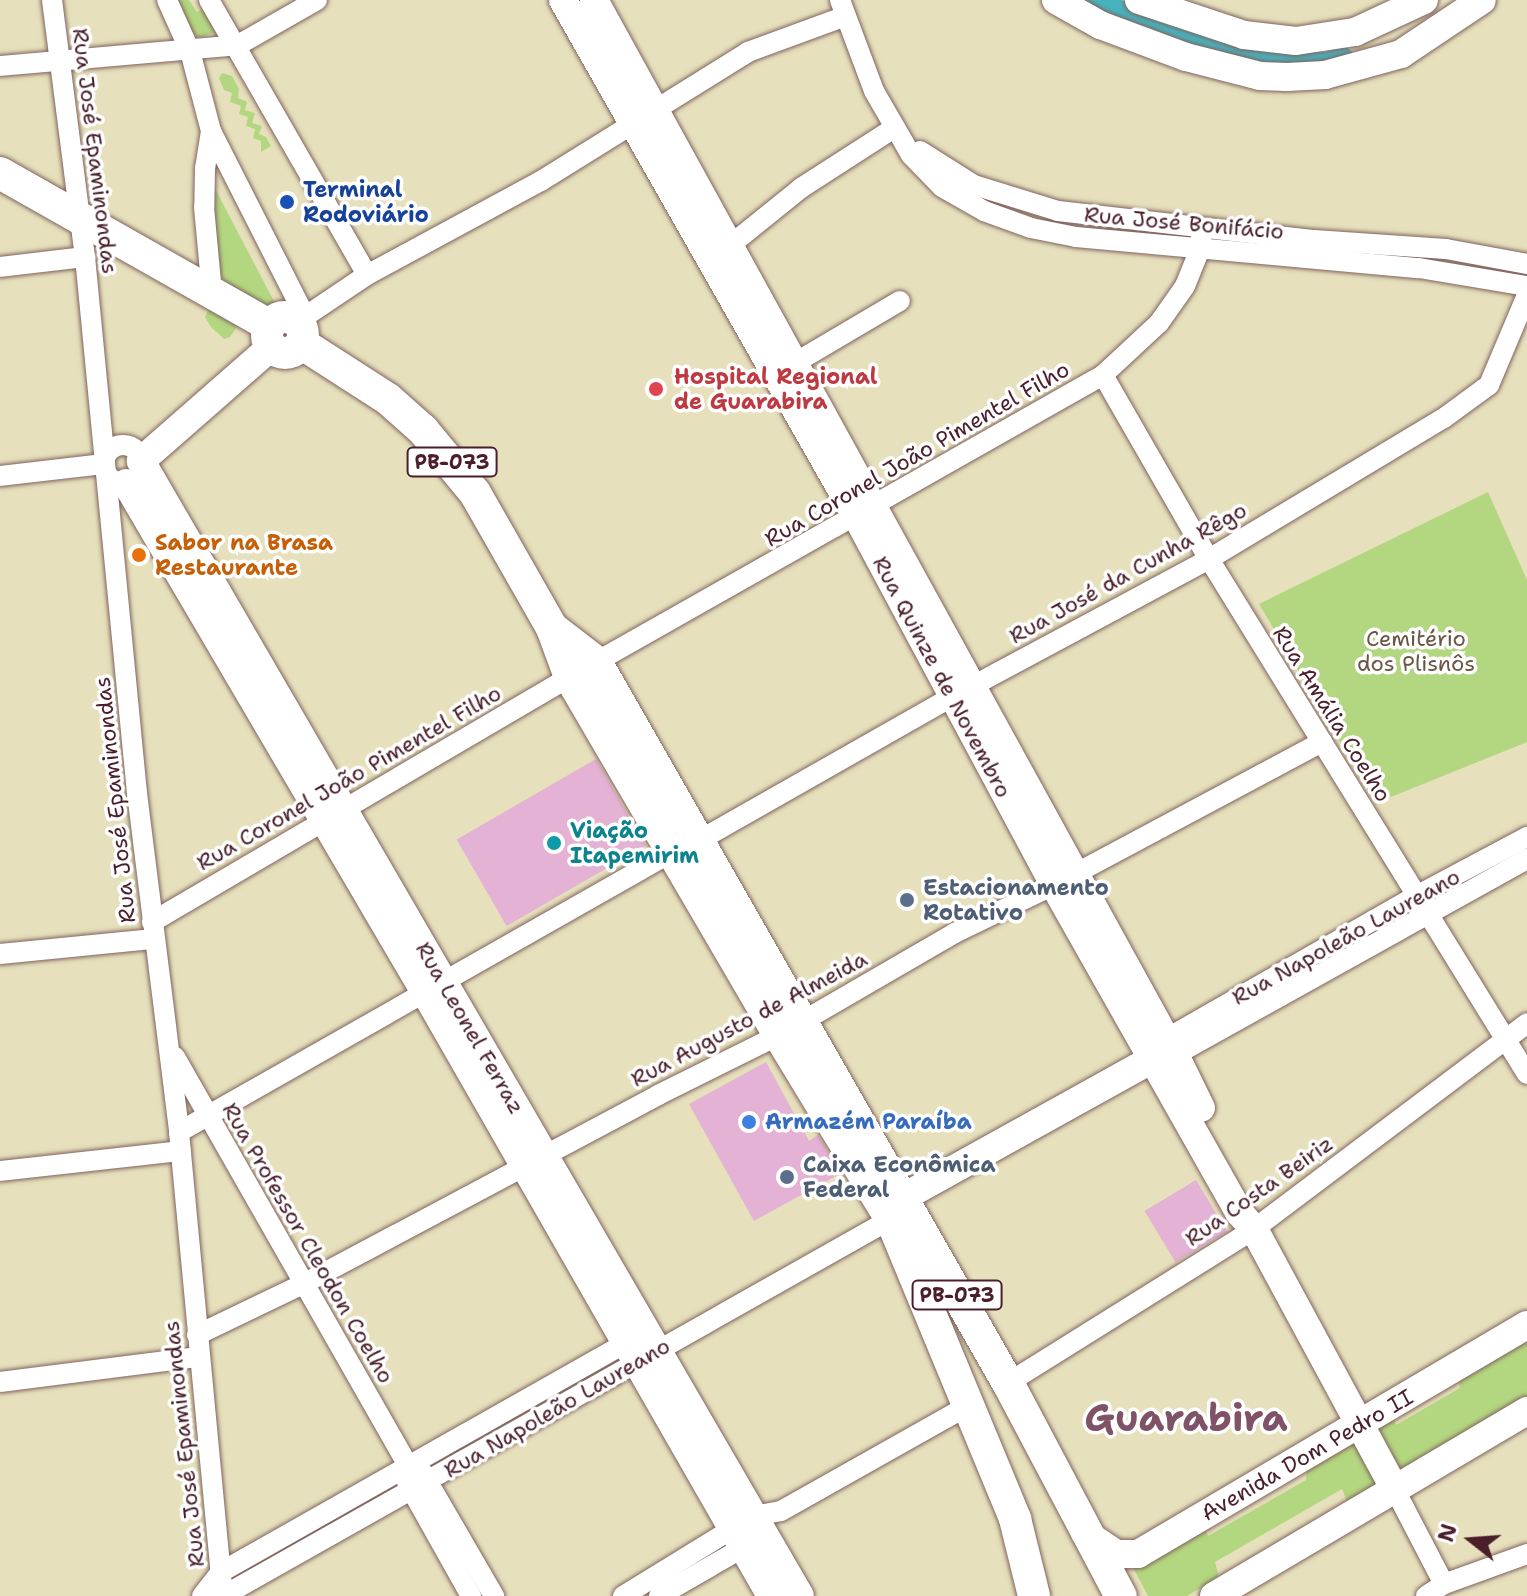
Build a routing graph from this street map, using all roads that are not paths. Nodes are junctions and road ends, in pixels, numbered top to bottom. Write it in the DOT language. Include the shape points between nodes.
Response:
graph roads {
  1 [pos="52,0"];
  2 [pos="167,0"];
  3 [pos="209,0"];
  4 [pos="317,0"];
  5 [pos="563,0"];
  6 [pos="594,0"];
  7 [pos="1056,0"];
  8 [pos="1139,0"];
  9 [pos="1424,0"];
  10 [pos="1482,0"];
  11 [pos="843,8"];
  12 [pos="238,45"];
  13 [pos="190,51"];
  14 [pos="59,60"];
  15 [pos="0,66"];
  16 [pos="642,118"];
  17 [pos="889,119"];
  18 [pos="211,131"];
  19 [pos="924,162"];
  20 [pos="0,173"];
  21 [pos="80,217"];
  22 [pos="1202,228"];
  23 [pos="728,247"];
  24 [pos="1200,249"];
  25 [pos="1313,249"];
  26 [pos="85,257"];
  27 [pos="1527,264"];
  28 [pos="0,267"];
  29 [pos="367,275"];
  30 [pos="1527,286"];
  31 [pos="212,293"];
  32 [pos="1527,295"];
  33 [pos="900,301"];
  34 [pos="289,330"];
  35 [pos="793,364"];
  36 [pos="1103,375"];
  37 [pos="102,427"];
  38 [pos="131,463"];
  39 [pos="104,464"];
  40 [pos="0,476"];
  41 [pos="865,512"];
  42 [pos="1209,559"];
  43 [pos="583,670"];
  44 [pos="962,692"];
  45 [pos="1322,742"];
  46 [pos="335,816"];
  47 [pos="1527,837"];
  48 [pos="685,846"];
  49 [pos="1527,859"];
  50 [pos="1064,879"];
  51 [pos="1420,904"];
  52 [pos="153,930"];
  53 [pos="0,954"];
  54 [pos="435,989"];
  55 [pos="1527,1023"];
  56 [pos="790,1029"];
  57 [pos="1506,1038"];
  58 [pos="167,1043"];
  59 [pos="1165,1051"];
  60 [pos="1527,1074"];
  61 [pos="206,1117"];
  62 [pos="180,1142"];
  63 [pos="533,1161"];
  64 [pos="0,1171"];
  65 [pos="896,1208"];
  66 [pos="1254,1229"];
  67 [pos="305,1283"];
  68 [pos="1527,1325"];
  69 [pos="197,1335"];
  70 [pos="642,1347"];
  71 [pos="198,1357"];
  72 [pos="0,1382"];
  73 [pos="1008,1383"];
  74 [pos="969,1405"];
  75 [pos="1527,1411"];
  76 [pos="1362,1423"];
  77 [pos="409,1467"];
  78 [pos="420,1486"];
  79 [pos="1394,1488"];
  80 [pos="755,1528"];
  81 [pos="1085,1533"];
  82 [pos="1527,1554"];
  83 [pos="221,1572"];
  84 [pos="1114,1584"];
  85 [pos="1444,1584"];
  86 [pos="202,1596"];
  87 [pos="223,1596"];
  88 [pos="471,1596"];
  89 [pos="494,1596"];
  90 [pos="623,1596"];
  91 [pos="659,1596"];
  92 [pos="771,1596"];
  93 [pos="800,1596"];
  94 [pos="1032,1596"];
  95 [pos="1214,1596"];
  96 [pos="1426,1596"];
  1 -- 14 [label="street, Rua José Epaminondas"];
  2 -- 13 [label="street"];
  3 -- 12 [label="street"];
  4 -- 12 [label="street"];
  5 -- 16 [label="street"];
  6 -- 16 [label="street"];
  7 -- 10 [label="street" via="1100,25 1186,57 1260,76 1287,77 1325,75 1401,54"];
  8 -- 9 [label="street" via="1244,35 1296,41 1355,32"];
  11 -- 16 [label="street" via="748,52"];
  11 -- 17 [label="street, Rua José Bonifácio"];
  12 -- 13 [label="street"];
  12 -- 29 [label="street"];
  13 -- 14 [label="street"];
  13 -- 18 [label="street"];
  14 -- 15 [label="street"];
  14 -- 21 [label="street, Rua José Epaminondas"];
  16 -- 23 [label="street, Rua Quinze de Novembro"];
  16 -- 29 [label="street" via="541,181"];
  16 -- 41 [label="street, Rua Quinze de Novembro"];
  17 -- 19 [label="street, Rua José Bonifácio"];
  17 -- 23 [label="street"];
  18 -- 31 [label="street" via="204,207"];
  18 -- 34 [label="street"];
  19 -- 22 [label="street, Rua José Bonifácio" via="974,185 1058,211"];
  19 -- 24 [label="street, Rua José Bonifácio" via="965,203 1031,228"];
  20 -- 21 [label="main road, PB-073"];
  21 -- 26 [label="street, Rua José Epaminondas"];
  21 -- 31 [label="main road, PB-073"];
  22 -- 24 [label="street, Rua Coronel João Pimentel Filho"];
  22 -- 25 [label="street, Rua José Bonifácio"];
  23 -- 35 [label="street, Rua Quinze de Novembro"];
  24 -- 25 [label="street, Rua José Bonifácio"];
  24 -- 36 [label="street, Rua Coronel João Pimentel Filho" via="1185,286 1159,323"];
  25 -- 27 [label="street, Rua José Bonifácio" via="1446,249"];
  25 -- 30 [label="street, Rua José Bonifácio"];
  26 -- 28 [label="street"];
  26 -- 37 [label="street, Rua José Epaminondas"];
  29 -- 34 [label="street"];
  31 -- 34 [label="main road, PB-073"];
  32 -- 42 [label="street, Rua José da Cunha Rêgo" via="1484,391"];
  33 -- 35 [label="street"];
  34 -- 38 [label="street"];
  34 -- 43 [label="main road, PB-073" via="423,430 475,493 552,628"];
  35 -- 41 [label="street, Rua Quinze de Novembro"];
  36 -- 41 [label="street, Rua Coronel João Pimentel Filho"];
  36 -- 42 [label="street, Rua Amália Coelho"];
  37 -- 38 [label="street"];
  37 -- 39 [label="street, Rua José Epaminondas"];
  38 -- 39 [label="street" via="108,452"];
  38 -- 39 [label="street" via="111,479"];
  38 -- 46 [label="street, Rua Leonel Ferraz"];
  39 -- 40 [label="street"];
  39 -- 52 [label="street, Rua José Epaminondas"];
  41 -- 43 [label="street, Rua Coronel João Pimentel Filho"];
  41 -- 44 [label="street, Rua Quinze de Novembro"];
  42 -- 44 [label="street, Rua José da Cunha Rêgo"];
  42 -- 45 [label="street, Rua Amália Coelho"];
  43 -- 46 [label="street, Rua Coronel João Pimentel Filho"];
  43 -- 48 [label="main road, PB-073"];
  44 -- 48 [label="street, Rua José da Cunha Rêgo"];
  44 -- 50 [label="street, Rua Quinze de Novembro"];
  45 -- 50 [label="street, Rua Augusto de Almeida"];
  45 -- 51 [label="street, Rua Amália Coelho"];
  46 -- 52 [label="street, Rua Coronel João Pimentel Filho"];
  46 -- 54 [label="street, Rua Leonel Ferraz"];
  47 -- 51 [label="street, Rua Napoleão Laureano"];
  48 -- 54 [label="street, Rua José da Cunha Rêgo"];
  48 -- 56 [label="main road, PB-073"];
  49 -- 51 [label="street, Rua Napoleão Laureano"];
  50 -- 56 [label="street, Rua Augusto de Almeida" via="955,933"];
  50 -- 59 [label="street, Rua Quinze de Novembro"];
  51 -- 57 [label="street, Rua Amália Coelho"];
  51 -- 59 [label="street, Rua Napoleão Laureano"];
  52 -- 53 [label="street"];
  52 -- 58 [label="street, Rua José Epaminondas"];
  54 -- 61 [label="street, Rua José da Cunha Rêgo"];
  54 -- 63 [label="street, Rua Leonel Ferraz"];
  55 -- 57 [label="street, Rua Costa Beiriz"];
  56 -- 63 [label="street, Rua Augusto de Almeida"];
  56 -- 65 [label="main road, PB-073"];
  57 -- 60 [label="street, Rua Amália Coelho"];
  57 -- 66 [label="street, Rua Costa Beiriz"];
  58 -- 61 [label="street, Rua Professor Cleodon Coelho"];
  58 -- 62 [label="street, Rua José Epaminondas"];
  59 -- 65 [label="street, Rua Napoleão Laureano"];
  59 -- 66 [label="street, Rua Quinze de Novembro" via="1239,1212"];
  61 -- 62 [label="street, Rua José da Cunha Rêgo"];
  61 -- 67 [label="street, Rua Professor Cleodon Coelho"];
  62 -- 64 [label="street, Rua José da Cunha Rêgo"];
  62 -- 69 [label="street, Rua José Epaminondas"];
  63 -- 67 [label="street, Rua Augusto de Almeida"];
  63 -- 70 [label="street, Rua Leonel Ferraz"];
  65 -- 70 [label="street, Rua Napoleão Laureano"];
  65 -- 73 [label="main road, PB-073"];
  65 -- 74 [label="main road, PB-073"];
  66 -- 73 [label="street, Rua Costa Beiriz"];
  66 -- 76 [label="street, Rua Quinze de Novembro"];
  67 -- 69 [label="street, Rua Augusto de Almeida"];
  67 -- 77 [label="street, Rua Professor Cleodon Coelho"];
  68 -- 76 [label="street, Avenida Dom Pedro II"];
  69 -- 71 [label="street, Rua José Epaminondas"];
  70 -- 77 [label="street, Rua Napoleão Laureano"];
  70 -- 78 [label="street, Rua Napoleão Laureano"];
  70 -- 80 [label="street, Rua Leonel Ferraz"];
  71 -- 72 [label="street"];
  71 -- 83 [label="street, Rua José Epaminondas"];
  73 -- 74 [label="main road" via="1010,1399 1002,1412 988,1417"];
  73 -- 81 [label="main road, PB-073"];
  74 -- 80 [label="street"];
  74 -- 94 [label="main road, PB-073" via="1015,1519"];
  75 -- 79 [label="street"];
  76 -- 79 [label="street, Rua Quinze de Novembro"];
  76 -- 81 [label="street, Avenida Dom Pedro II" via="1138,1554 1116,1554"];
  77 -- 78 [label="street, Rua Professor Cleodon Coelho"];
  77 -- 83 [label="street, Rua Napoleão Laureano"];
  78 -- 87 [label="street, Rua Napoleão Laureano"];
  78 -- 88 [label="street, Rua Professor Cleodon Coelho"];
  78 -- 89 [label="street, Rua Professor Cleodon Coelho"];
  79 -- 85 [label="street, Rua Quinze de Novembro"];
  79 -- 95 [label="street"];
  80 -- 90 [label="street"];
  80 -- 91 [label="street"];
  80 -- 92 [label="street, Rua Leonel Ferraz"];
  80 -- 93 [label="street, Rua Leonel Ferraz"];
  81 -- 84 [label="main road, PB-073"];
  82 -- 85 [label="street"];
  83 -- 86 [label="street, Rua Napoleão Laureano"];
  83 -- 87 [label="street, Rua José Epaminondas"];
  85 -- 96 [label="street"];
}
